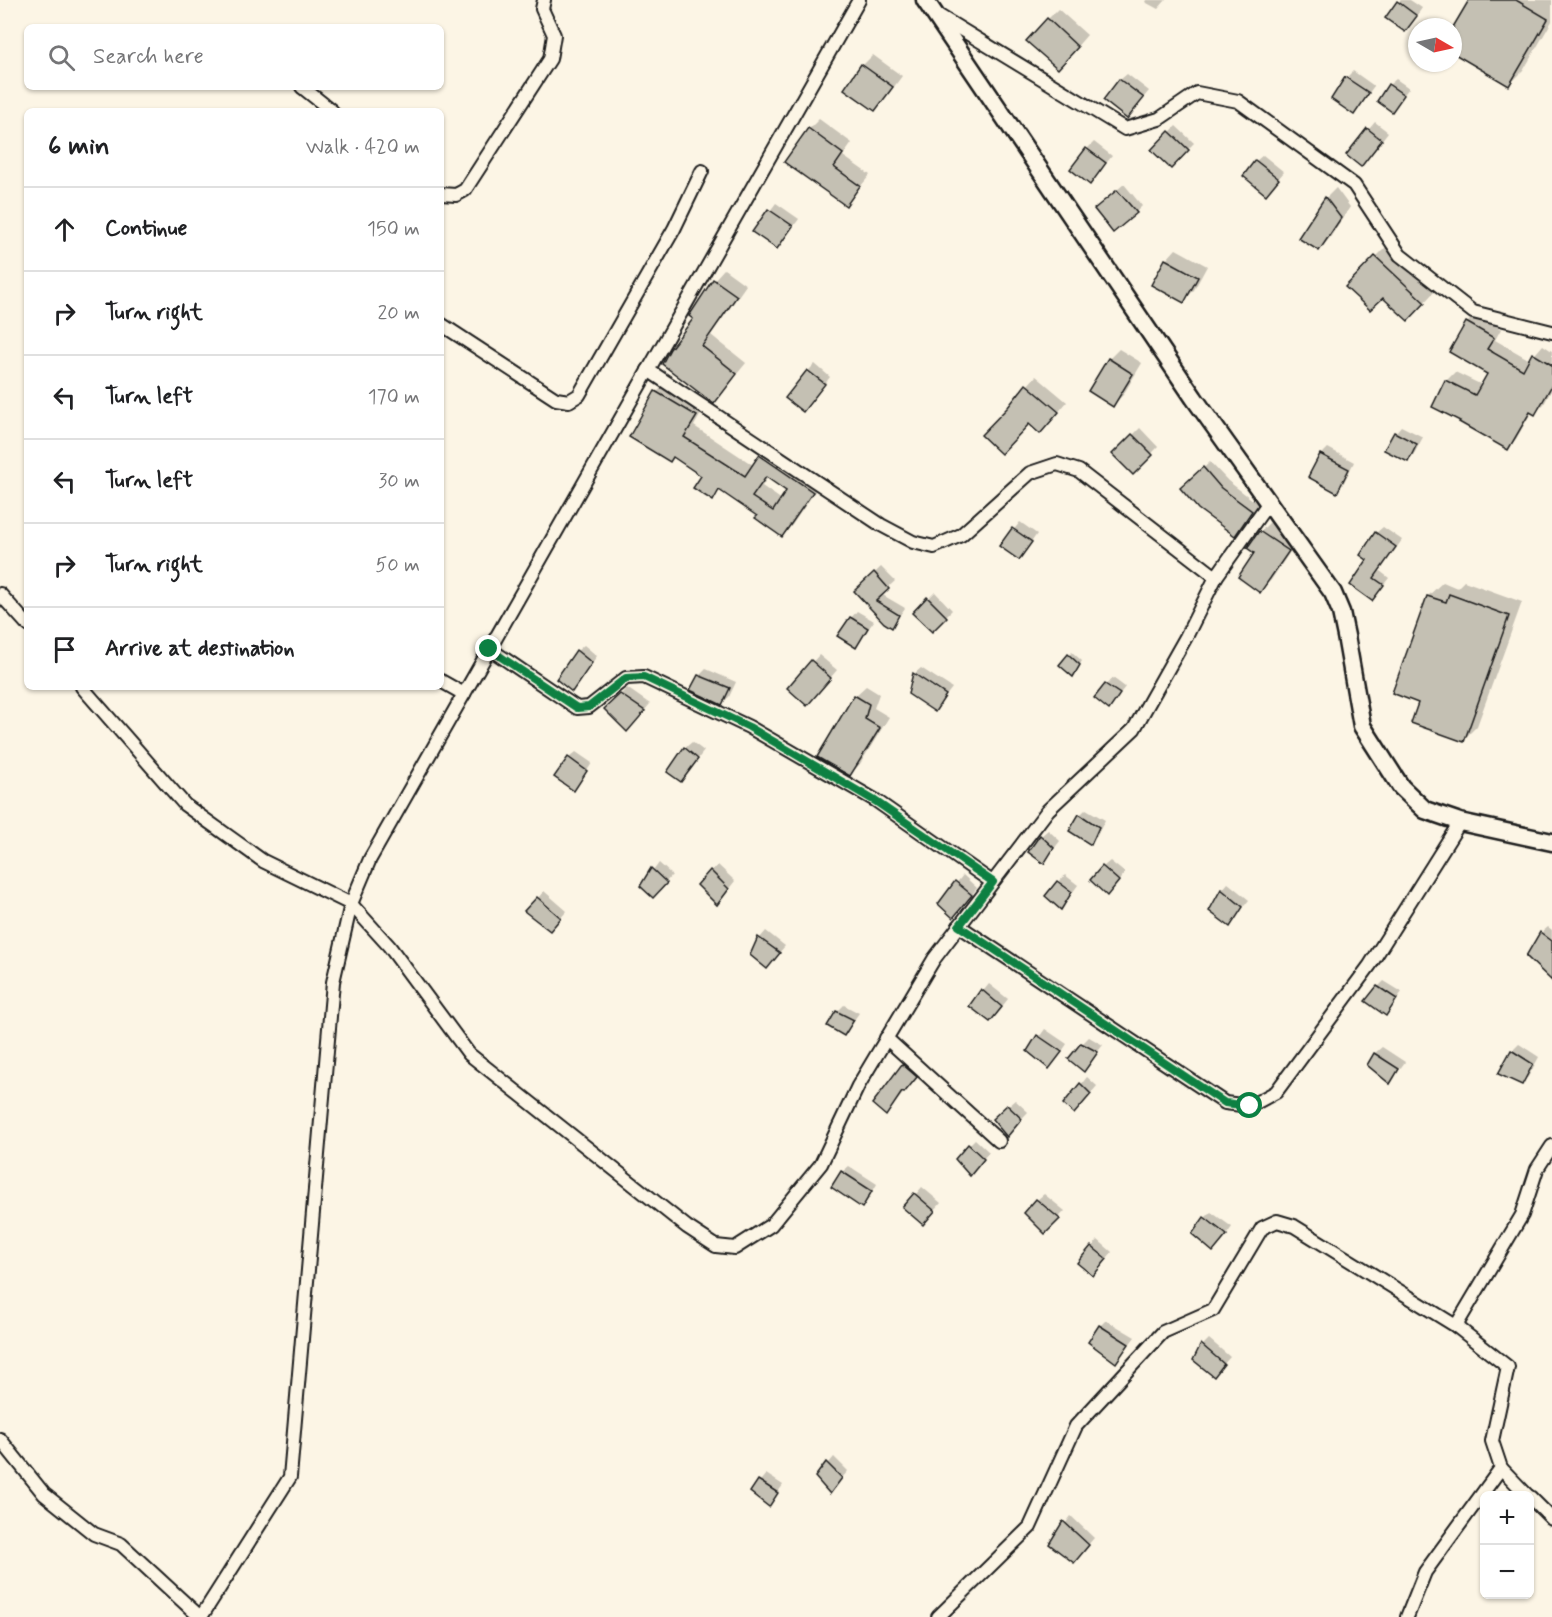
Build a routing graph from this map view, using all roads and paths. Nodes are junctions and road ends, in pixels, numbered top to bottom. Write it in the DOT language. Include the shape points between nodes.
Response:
graph roads {
  1 [pos="544,0"];
  2 [pos="859,0"];
  3 [pos="929,6"];
  4 [pos="306,90"];
  5 [pos="328,108"];
  6 [pos="702,171"];
  7 [pos="444,194"];
  8 [pos="444,326"];
  9 [pos="1552,332"];
  10 [pos="648,370"];
  11 [pos="1269,502"];
  12 [pos="1216,577"];
  13 [pos="0,594"];
  14 [pos="24,621"];
  15 [pos="489,649"];
  16 [pos="444,683"];
  17 [pos="85,690"];
  18 [pos="464,694"];
  19 [pos="1460,822"];
  20 [pos="1552,842"];
  21 [pos="993,882"];
  22 [pos="351,904"];
  23 [pos="959,926"];
  24 [pos="886,1038"];
  25 [pos="999,1141"];
  26 [pos="1552,1146"];
  27 [pos="1456,1326"];
  28 [pos="0,1439"];
  29 [pos="1501,1468"];
  30 [pos="1524,1491"];
  31 [pos="1534,1501"];
  32 [pos="1552,1520"];
  33 [pos="201,1617"];
  34 [pos="939,1617"];
  35 [pos="1407,1617"];
  1 -- 7 [label="street" via="542,9 554,35 550,60 465,190 456,195"];
  2 -- 10 [label="street"];
  3 -- 9 [label="street" via="1125,129 1158,120 1197,93 1238,101 1354,185 1400,255 1473,312"];
  3 -- 11 [label="street" via="1194,398"];
  4 -- 5 [label="street"];
  6 -- 8 [label="street" via="674,229 579,395 569,401 556,399"];
  10 -- 12 [label="street" via="913,542 934,547 961,536 1030,473 1058,464 1079,471"];
  10 -- 15 [label="street"];
  11 -- 12 [label="street"];
  11 -- 19 [label="street" via="1334,593 1362,726 1401,787 1425,810"];
  12 -- 21 [label="street" via="1134,729 1048,810"];
  13 -- 14 [label="street"];
  15 -- 18 [label="street"];
  15 -- 21 [label="street" via="577,708 589,707 626,678 644,677 749,727 875,801"];
  16 -- 18 [label="street"];
  17 -- 22 [label="street" via="185,805 263,861"];
  18 -- 22 [label="street" via="369,859"];
  19 -- 20 [label="street"];
  19 -- 23 [label="street" via="1363,975 1275,1092 1250,1106 1225,1103"];
  21 -- 23 [label="street"];
  22 -- 24 [label="street" via="389,946 469,1054 687,1227 716,1245 735,1248 771,1225 821,1164"];
  22 -- 33 [label="street" via="333,982 290,1477"];
  23 -- 24 [label="street"];
  24 -- 25 [label="street"];
  26 -- 27 [label="street" via="1537,1169 1522,1215"];
  27 -- 29 [label="street" via="1508,1367 1492,1441"];
  27 -- 34 [label="street" via="1294,1226 1277,1221 1262,1228 1213,1310 1163,1332 1076,1426 1030,1527"];
  28 -- 33 [label="street" via="44,1494 94,1534 121,1544"];
  29 -- 30 [label="street"];
  29 -- 35 [label="street" via="1425,1572"];
  31 -- 32 [label="street"];
}
